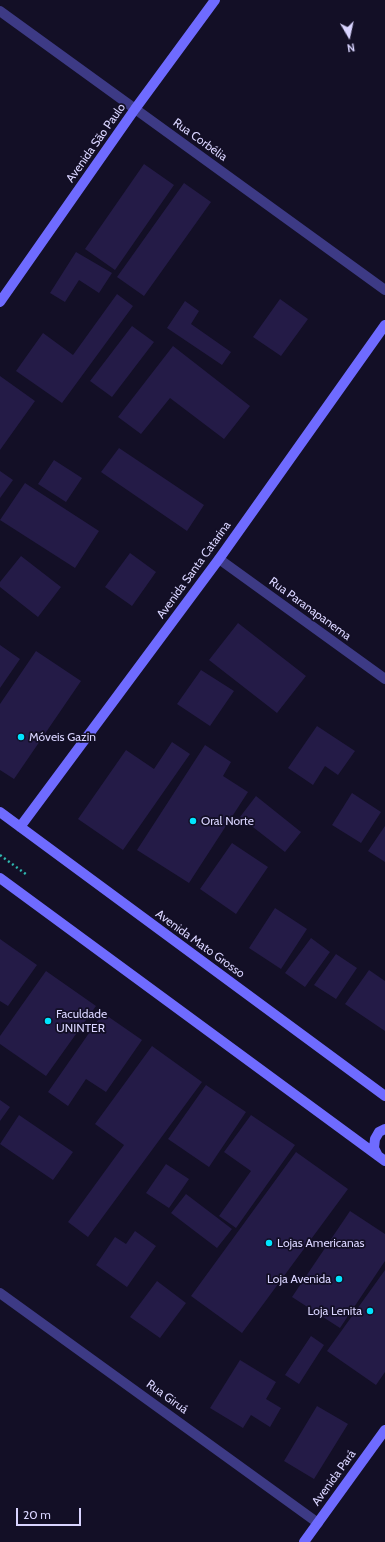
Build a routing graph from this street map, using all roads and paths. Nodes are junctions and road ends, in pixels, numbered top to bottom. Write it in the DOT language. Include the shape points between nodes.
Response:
graph roads {
  1 [pos="215,0"];
  2 [pos="0,11"];
  3 [pos="136,109"];
  4 [pos="385,290"];
  5 [pos="0,302"];
  6 [pos="385,325"];
  7 [pos="219,559"];
  8 [pos="385,679"];
  9 [pos="0,812"];
  10 [pos="20,827"];
  11 [pos="0,878"];
  12 [pos="385,1096"];
  13 [pos="385,1129"];
  14 [pos="382,1159"];
  15 [pos="0,1293"];
  16 [pos="385,1430"];
  17 [pos="318,1523"];
  18 [pos="304,1542"];
  1 -- 3 [label="street, Avenida São Paulo"];
  2 -- 3 [label="street, Rua Corbélia"];
  3 -- 4 [label="street, Rua Corbélia"];
  3 -- 5 [label="street, Avenida São Paulo"];
  6 -- 7 [label="street, Avenida Santa Catarina"];
  7 -- 8 [label="street, Rua Paranapanema"];
  7 -- 10 [label="street, Avenida Santa Catarina"];
  9 -- 10 [label="street, Avenida Mato Grosso"];
  10 -- 12 [label="street, Avenida Mato Grosso"];
  11 -- 14 [label="street"];
  13 -- 14 [label="street" via="379,1132 374,1148"];
  15 -- 17 [label="street, Rua Giruá"];
  16 -- 17 [label="street, Avenida Pará"];
  17 -- 18 [label="street, Avenida Pará"];
}
